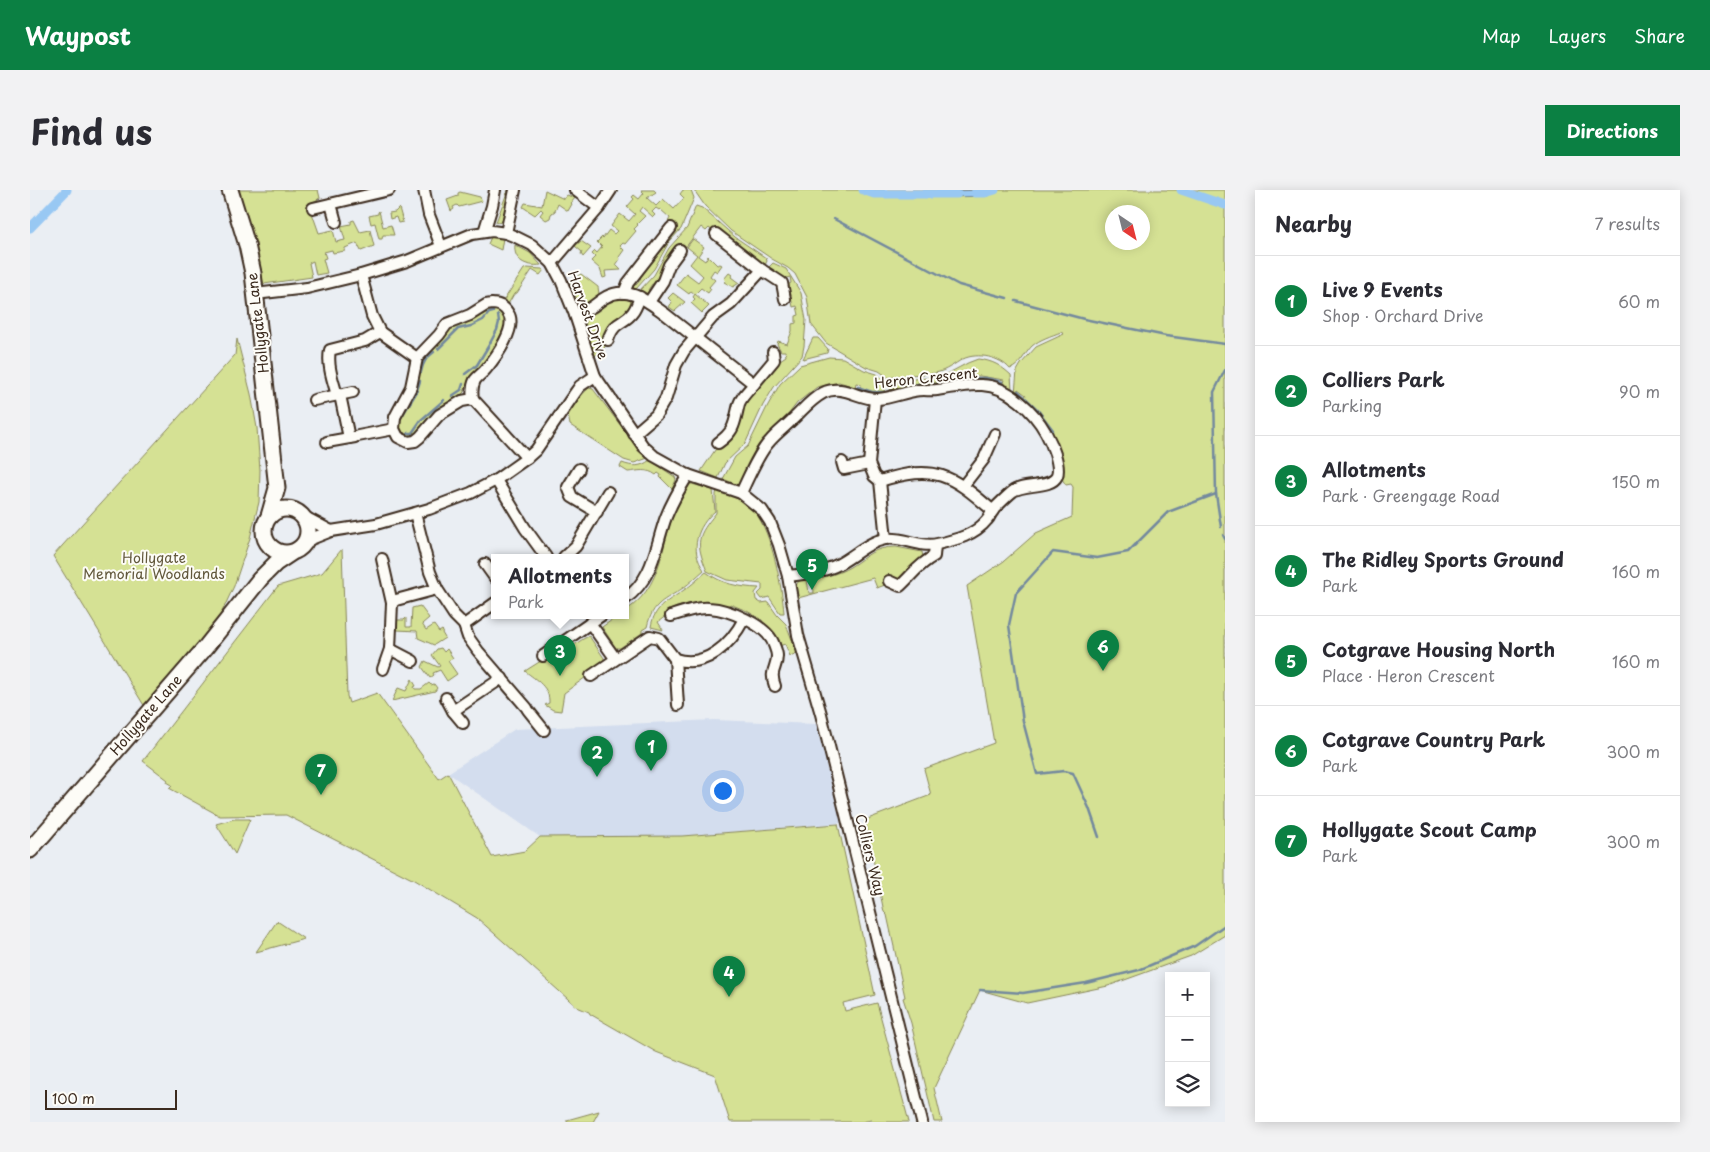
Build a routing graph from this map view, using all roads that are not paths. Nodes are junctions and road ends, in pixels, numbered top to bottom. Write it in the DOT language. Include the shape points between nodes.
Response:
graph roads {
  1 [pos="230,190"];
  2 [pos="389,190"];
  3 [pos="424,190"];
  4 [pos="495,190"];
  5 [pos="515,190"];
  6 [pos="574,190"];
  7 [pos="611,190"];
  8 [pos="331,204"];
  9 [pos="313,208"];
  10 [pos="599,208"];
  11 [pos="336,222"];
  12 [pos="671,228"];
  13 [pos="484,232"];
  14 [pos="506,233"];
  15 [pos="716,234"];
  16 [pos="441,246"];
  17 [pos="680,250"];
  18 [pos="552,262"];
  19 [pos="762,270"];
  20 [pos="361,275"];
  21 [pos="624,292"];
  22 [pos="255,294"];
  23 [pos="785,299"];
  24 [pos="645,300"];
  25 [pos="575,315"];
  26 [pos="380,332"];
  27 [pos="695,338"];
  28 [pos="608,340"];
  29 [pos="773,352"];
  30 [pos="417,358"];
  31 [pos="595,376"];
  32 [pos="754,384"];
  33 [pos="353,392"];
  34 [pos="339,395"];
  35 [pos="473,399"];
  36 [pos="875,399"];
  37 [pos="314,400"];
  38 [pos="394,429"];
  39 [pos="634,434"];
  40 [pos="995,434"];
  41 [pos="354,437"];
  42 [pos="327,442"];
  43 [pos="718,442"];
  44 [pos="527,458"];
  45 [pos="842,462"];
  46 [pos="869,464"];
  47 [pos="579,469"];
  48 [pos="688,475"];
  49 [pos="496,480"];
  50 [pos="880,481"];
  51 [pos="963,486"];
  52 [pos="277,488"];
  53 [pos="608,492"];
  54 [pos="741,493"];
  55 [pos="993,511"];
  56 [pos="597,512"];
  57 [pos="298,513"];
  58 [pos="415,513"];
  59 [pos="269,516"];
  60 [pos="331,530"];
  61 [pos="265,536"];
  62 [pos="886,539"];
  63 [pos="306,541"];
  64 [pos="935,545"];
  65 [pos="291,553"];
  66 [pos="544,554"];
  67 [pos="567,554"];
  68 [pos="382,559"];
  69 [pos="485,564"];
  70 [pos="491,572"];
  71 [pos="788,576"];
  72 [pos="260,579"];
  73 [pos="889,581"];
  74 [pos="437,589"];
  75 [pos="629,596"];
  76 [pos="392,603"];
  77 [pos="491,606"];
  78 [pos="671,616"];
  79 [pos="596,619"];
  80 [pos="747,620"];
  81 [pos="590,623"];
  82 [pos="464,625"];
  83 [pos="390,649"];
  84 [pos="543,656"];
  85 [pos="615,658"];
  86 [pos="675,659"];
  87 [pos="413,661"];
  88 [pos="383,669"];
  89 [pos="591,676"];
  90 [pos="502,678"];
  91 [pos="775,686"];
  92 [pos="446,698"];
  93 [pos="678,705"];
  94 [pos="453,712"];
  95 [pos="463,723"];
  96 [pos="544,730"];
  97 [pos="30,850"];
  98 [pos="922,1122"];
  1 -- 22 [label="street, Hollygate Lane" via="250,259"];
  2 -- 8 [label="street"];
  3 -- 16 [label="street"];
  4 -- 13 [label="street"];
  5 -- 14 [label="street"];
  6 -- 10 [label="street"];
  7 -- 10 [label="street"];
  8 -- 9 [label="street"];
  8 -- 11 [label="street"];
  10 -- 18 [label="street"];
  12 -- 21 [label="street"];
  13 -- 14 [label="street, Harvest Drive"];
  13 -- 16 [label="street, Harvest Drive"];
  14 -- 18 [label="street, Harvest Drive" via="532,245"];
  15 -- 19 [label="street"];
  16 -- 20 [label="street, Harvest Drive" via="407,261"];
  17 -- 24 [label="street" via="663,281"];
  18 -- 25 [label="street, Harvest Drive"];
  19 -- 23 [label="street" via="782,283"];
  19 -- 27 [label="street"];
  20 -- 22 [label="street, Harvest Drive" via="307,288"];
  20 -- 26 [label="street" via="372,316"];
  21 -- 24 [label="street"];
  21 -- 25 [label="street" via="605,298"];
  22 -- 52 [label="street, Hollygate Lane"];
  24 -- 27 [label="street"];
  24 -- 28 [label="street" via="616,324"];
  25 -- 31 [label="street, Harvest Drive"];
  26 -- 30 [label="street"];
  26 -- 34 [label="street" via="365,341 330,350 331,373"];
  27 -- 32 [label="street"];
  27 -- 39 [label="street" via="676,365 666,398 656,415"];
  29 -- 32 [label="street" via="774,360"];
  30 -- 35 [label="street" via="447,324 486,305 504,307 512,324 496,357 475,380"];
  30 -- 38 [label="street" via="411,387 395,417"];
  31 -- 39 [label="street, Harvest Drive"];
  31 -- 44 [label="street" via="580,386 536,450"];
  32 -- 43 [label="street" via="739,402 735,423 727,436"];
  33 -- 34 [label="street"];
  34 -- 37 [label="street"];
  34 -- 41 [label="street"];
  35 -- 38 [label="street" via="462,401 439,414 415,441 408,442 398,437"];
  35 -- 44 [label="street"];
  36 -- 46 [label="street"];
  36 -- 54 [label="street, Heron Crescent" via="840,390 826,392 811,400 769,442"];
  36 -- 55 [label="street, Heron Crescent" via="915,390 982,385 993,386 1028,409 1042,426 1053,448 1058,470 1056,478 1014,490"];
  38 -- 41 [label="street"];
  39 -- 48 [label="street, Harvest Drive" via="654,456"];
  40 -- 51 [label="street" via="984,458"];
  41 -- 42 [label="street"];
  44 -- 49 [label="street"];
  45 -- 46 [label="street" via="844,469"];
  46 -- 50 [label="street"];
  47 -- 56 [label="street" via="568,487 572,497"];
  48 -- 54 [label="street, Harvest Drive"];
  48 -- 75 [label="street" via="666,517 651,566"];
  49 -- 58 [label="street"];
  49 -- 66 [label="street"];
  50 -- 51 [label="street" via="935,473"];
  50 -- 62 [label="street"];
  51 -- 55 [label="street"];
  52 -- 57 [label="street"];
  52 -- 59 [label="street, Hollygate Lane"];
  53 -- 56 [label="street"];
  54 -- 71 [label="street, Colliers Way" via="758,506 770,522"];
  55 -- 64 [label="street, Heron Crescent" via="983,525 971,533"];
  56 -- 67 [label="street" via="576,546"];
  57 -- 59 [label="street" via="281,510"];
  57 -- 60 [label="street"];
  57 -- 63 [label="street" via="308,527"];
  58 -- 60 [label="street" via="376,524"];
  58 -- 74 [label="street"];
  59 -- 61 [label="street"];
  60 -- 63 [label="street"];
  61 -- 65 [label="street" via="280,552"];
  61 -- 72 [label="street, Hollygate Lane" via="267,553"];
  62 -- 64 [label="street, Heron Crescent"];
  62 -- 71 [label="street" via="868,545 836,565"];
  63 -- 65 [label="street"];
  64 -- 73 [label="street" via="934,556 919,565 900,586"];
  65 -- 72 [label="street, Hollygate Lane"];
  68 -- 76 [label="street"];
  69 -- 70 [label="street"];
  71 -- 98 [label="street, Colliers Way" via="798,635 821,714"];
  72 -- 97 [label="street, Hollygate Lane" via="206,648"];
  74 -- 76 [label="street"];
  74 -- 82 [label="street"];
  76 -- 83 [label="street"];
  77 -- 82 [label="street"];
  78 -- 80 [label="street" via="706,607"];
  79 -- 81 [label="street"];
  80 -- 86 [label="street" via="733,638 705,659"];
  80 -- 91 [label="street" via="768,634 773,642 777,656 771,676"];
  81 -- 84 [label="street"];
  81 -- 85 [label="street"];
  82 -- 90 [label="street" via="478,651"];
  83 -- 87 [label="street"];
  83 -- 88 [label="street"];
  85 -- 86 [label="street" via="650,636 659,638"];
  85 -- 89 [label="street"];
  86 -- 93 [label="street"];
  90 -- 94 [label="street"];
  90 -- 96 [label="street"];
  92 -- 94 [label="street"];
  94 -- 95 [label="street"];
}
